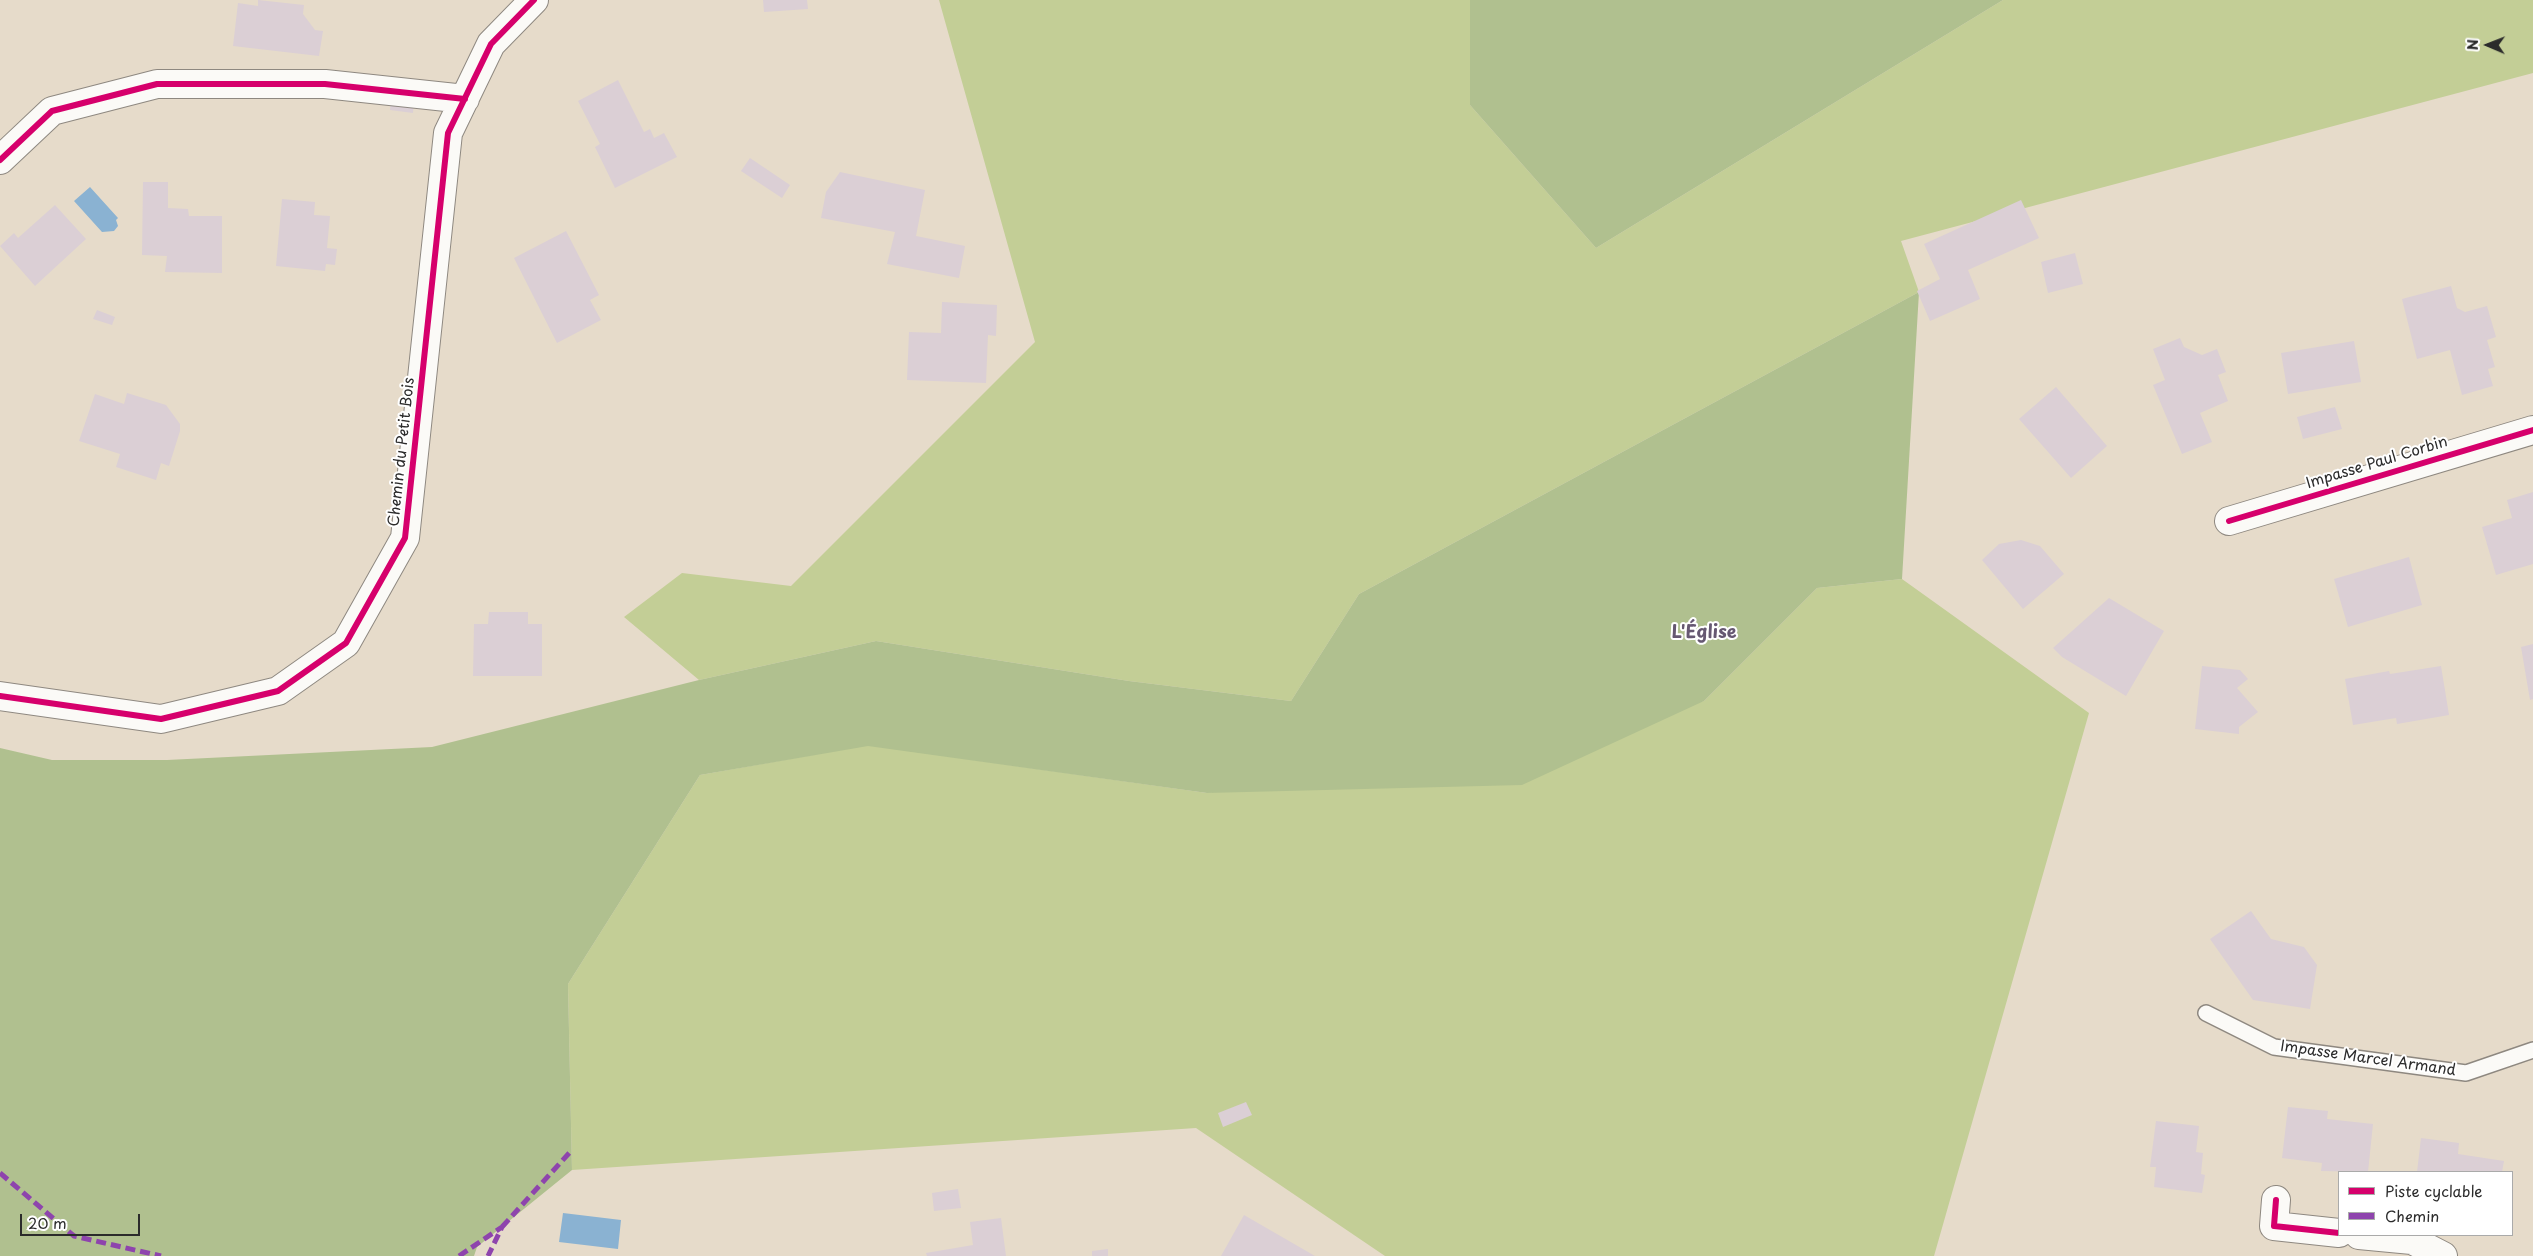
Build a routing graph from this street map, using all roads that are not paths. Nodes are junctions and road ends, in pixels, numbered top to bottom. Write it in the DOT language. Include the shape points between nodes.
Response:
graph roads {
  1 [pos="534,0"];
  2 [pos="465,98"];
  3 [pos="0,160"];
  4 [pos="2533,430"];
  5 [pos="2229,521"];
  6 [pos="0,696"];
  7 [pos="2206,1013"];
  8 [pos="2533,1050"];
  9 [pos="2276,1200"];
  10 [pos="2338,1233"];
  11 [pos="2370,1236"];
  12 [pos="2443,1256"];
  1 -- 2 [label="street, Chemin du Petit Bois" via="491,44"];
  2 -- 3 [label="street" via="326,84 157,84 52,111"];
  2 -- 6 [label="street, Chemin du Petit Bois" via="448,133 405,538 346,643 278,691 161,719"];
  4 -- 5 [label="street, Impasse Paul Corbin"];
  7 -- 8 [label="lane, Impasse Marcel Armand" via="2274,1047 2466,1073"];
  9 -- 10 [label="street" via="2274,1226"];
  11 -- 12 [label="street" via="2412,1240"];
}
